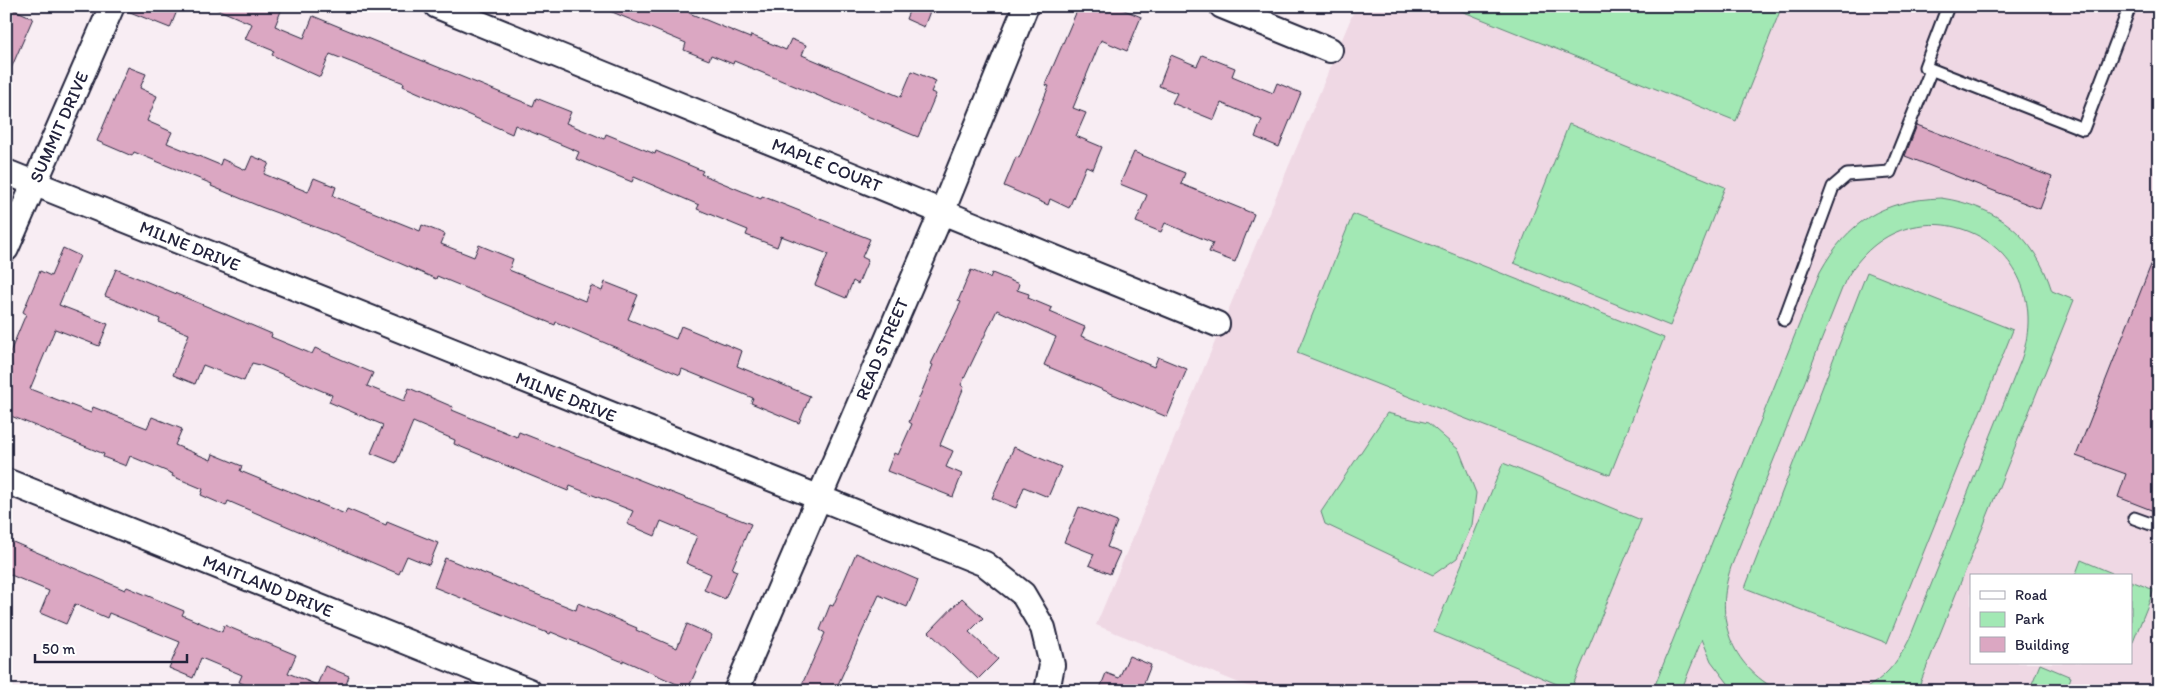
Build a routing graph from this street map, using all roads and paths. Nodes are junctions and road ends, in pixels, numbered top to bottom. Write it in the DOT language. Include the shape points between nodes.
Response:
graph roads {
  1 [pos="112,6"];
  2 [pos="437,6"];
  3 [pos="1026,6"];
  4 [pos="1222,6"];
  5 [pos="1948,6"];
  6 [pos="2130,6"];
  7 [pos="1330,50"];
  8 [pos="1931,70"];
  9 [pos="6,172"];
  10 [pos="34,183"];
  11 [pos="942,212"];
  12 [pos="6,249"];
  13 [pos="1784,320"];
  14 [pos="1217,324"];
  15 [pos="6,481"];
  16 [pos="818,498"];
  17 [pos="2134,518"];
  18 [pos="2159,527"];
  19 [pos="529,691"];
  20 [pos="736,691"];
  21 [pos="1047,691"];
  1 -- 10 [label="street, SUMMIT DRIVE"];
  2 -- 11 [label="street, MAPLE COURT"];
  3 -- 11 [label="street, READ STREET"];
  4 -- 7 [label="street"];
  5 -- 8 [label="lane" via="1925,67"];
  6 -- 8 [label="lane" via="2083,129"];
  8 -- 13 [label="lane" via="1890,172 1847,175 1833,187"];
  9 -- 10 [label="street, MILNE DRIVE"];
  10 -- 12 [label="street, SUMMIT DRIVE"];
  10 -- 16 [label="street, MILNE DRIVE"];
  11 -- 14 [label="street, MAPLE COURT"];
  11 -- 16 [label="street, READ STREET"];
  15 -- 19 [label="street, MAITLAND DRIVE"];
  16 -- 20 [label="street, READ STREET"];
  16 -- 21 [label="street, MILNE DRIVE" via="985,564 1024,594 1043,628 1052,665"];
  17 -- 18 [label="lane"];
}
